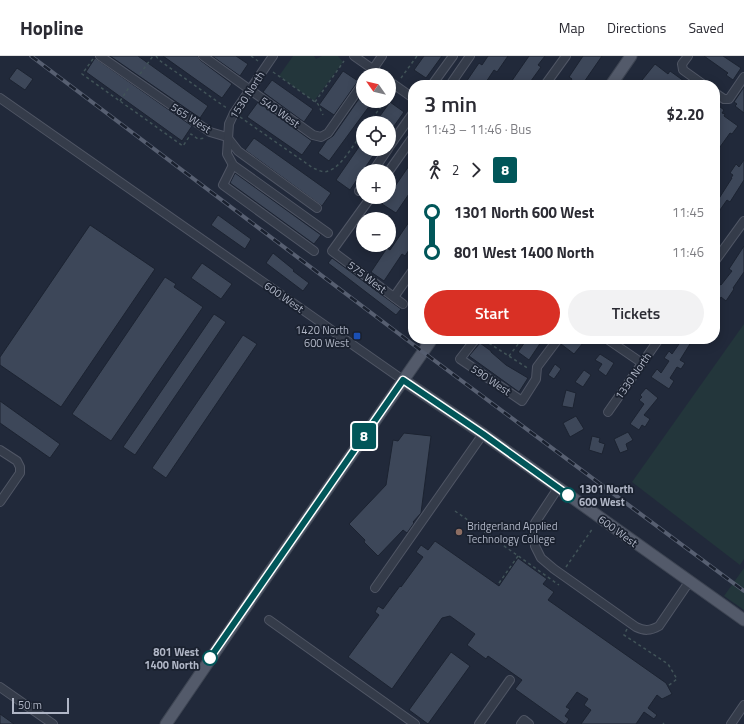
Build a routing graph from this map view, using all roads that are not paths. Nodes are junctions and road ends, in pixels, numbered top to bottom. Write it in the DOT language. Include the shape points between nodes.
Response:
graph roads {
  1 [pos="203,56"];
  2 [pos="273,56"];
  3 [pos="354,56"];
  4 [pos="382,56"];
  5 [pos="453,56"];
  6 [pos="470,56"];
  7 [pos="566,56"];
  8 [pos="631,56"];
  9 [pos="688,56"];
  10 [pos="97,57"];
  11 [pos="367,68"];
  12 [pos="374,68"];
  13 [pos="744,77"];
  14 [pos="436,80"];
  15 [pos="453,80"];
  16 [pos="549,80"];
  17 [pos="614,80"];
  18 [pos="697,80"];
  19 [pos="396,86"];
  20 [pos="250,91"];
  21 [pos="356,93"];
  22 [pos="408,94"];
  23 [pos="720,97"];
  24 [pos="0,98"];
  25 [pos="408,120"];
  26 [pos="227,137"];
  27 [pos="396,137"];
  28 [pos="408,144"];
  29 [pos="394,164"];
  30 [pos="233,166"];
  31 [pos="366,204"];
  32 [pos="317,208"];
  33 [pos="744,221"];
  34 [pos="328,234"];
  35 [pos="314,251"];
  36 [pos="720,254"];
  37 [pos="408,277"];
  38 [pos="394,297"];
  39 [pos="403,304"];
  40 [pos="428,344"];
  41 [pos="472,344"];
  42 [pos="554,344"];
  43 [pos="614,344"];
  44 [pos="655,344"];
  45 [pos="642,363"];
  46 [pos="403,380"];
  47 [pos="608,412"];
  48 [pos="483,434"];
  49 [pos="0,450"];
  50 [pos="558,488"];
  51 [pos="0,502"];
  52 [pos="689,582"];
  53 [pos="375,588"];
  54 [pos="269,620"];
  55 [pos="744,620"];
  56 [pos="510,680"];
  57 [pos="0,687"];
  58 [pos="744,705"];
  59 [pos="52,724"];
  60 [pos="166,724"];
  61 [pos="414,724"];
  62 [pos="480,724"];
  63 [pos="521,724"];
  64 [pos="529,724"];
  65 [pos="731,724"];
  1 -- 20 [label="street, 540 West"];
  2 -- 20 [label="street, 1530 North"];
  3 -- 11 [label="street"];
  4 -- 12 [label="street"];
  5 -- 14 [label="street"];
  6 -- 15 [label="street"];
  7 -- 16 [label="street"];
  8 -- 17 [label="main road"];
  9 -- 18 [label="street" via="682,64 683,70"];
  10 -- 26 [label="street, 565 West" via="209,131"];
  13 -- 23 [label="street" via="729,99 724,100"];
  19 -- 22 [label="street"];
  20 -- 21 [label="street, 540 West" via="314,135 321,136 328,133"];
  20 -- 26 [label="street, 1530 North" via="229,124"];
  24 -- 46 [label="street, 600 West"];
  25 -- 27 [label="street"];
  26 -- 30 [label="street" via="227,154"];
  26 -- 32 [label="street" via="238,151"];
  28 -- 29 [label="street"];
  30 -- 34 [label="street"];
  30 -- 35 [label="street" via="223,185"];
  31 -- 38 [label="street, 575 West" via="332,251"];
  33 -- 36 [label="street"];
  37 -- 38 [label="street"];
  38 -- 39 [label="street, 575 West"];
  40 -- 46 [label="main road"];
  41 -- 42 [label="street, 590 West" via="460,359 522,401 536,379 537,367"];
  43 -- 45 [label="street"];
  44 -- 45 [label="street, 1330 North"];
  45 -- 47 [label="street, 1330 North"];
  46 -- 48 [label="main road, 600 West"];
  46 -- 60 [label="main road"];
  48 -- 50 [label="main road, 600 West"];
  48 -- 53 [label="street"];
  49 -- 51 [label="street" via="17,461 20,473"];
  50 -- 52 [label="main road, 600 West"];
  50 -- 52 [label="street" via="540,512 534,534 535,546 541,558 557,572 643,630 651,630 658,626"];
  52 -- 55 [label="main road, 600 West"];
  54 -- 61 [label="street"];
  56 -- 62 [label="street"];
  57 -- 59 [label="street"];
  58 -- 65 [label="street"];
  63 -- 64 [label="street" via="524,720"];
}
